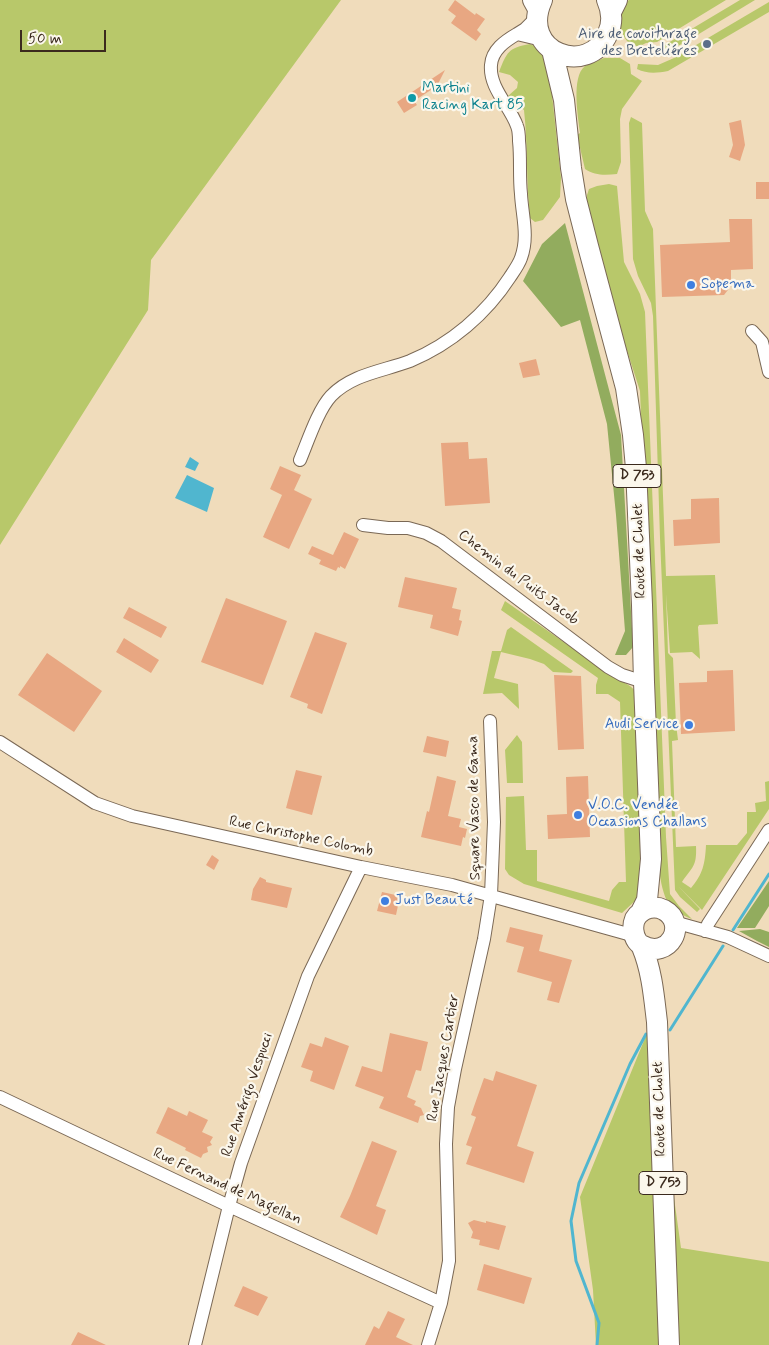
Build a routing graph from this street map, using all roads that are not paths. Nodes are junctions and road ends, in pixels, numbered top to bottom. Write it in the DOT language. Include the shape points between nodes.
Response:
graph roads {
  1 [pos="612,4"];
  2 [pos="537,7"];
  3 [pos="517,34"];
  4 [pos="547,45"];
  5 [pos="580,56"];
  6 [pos="564,100"];
  7 [pos="752,331"];
  8 [pos="769,372"];
  9 [pos="300,460"];
  10 [pos="363,525"];
  11 [pos="644,682"];
  12 [pos="490,721"];
  13 [pos="0,742"];
  14 [pos="769,830"];
  15 [pos="651,859"];
  16 [pos="361,867"];
  17 [pos="492,896"];
  18 [pos="671,928"];
  19 [pos="638,929"];
  20 [pos="703,930"];
  21 [pos="769,956"];
  22 [pos="657,1022"];
  23 [pos="0,1097"];
  24 [pos="229,1206"];
  25 [pos="441,1303"];
  26 [pos="195,1345"];
  27 [pos="428,1345"];
  28 [pos="669,1345"];
  1 -- 5 [label="main road" via="612,23 604,41 595,50"];
  2 -- 3 [label="street" via="525,29"];
  2 -- 4 [label="main road, Route de Cholet" via="538,30"];
  3 -- 4 [label="street"];
  3 -- 9 [label="street" via="495,53 491,75 498,94 518,127 525,225 521,258 490,303 445,343 350,382 330,397 320,412"];
  4 -- 5 [label="main road" via="566,56"];
  4 -- 6 [label="main road, Route de Cholet / D 753"];
  5 -- 6 [label="main road, Route de Cholet / D 753" via="568,74"];
  6 -- 11 [label="main road, Route de Cholet / D 753" via="576,199 632,422"];
  7 -- 8 [label="street" via="762,342"];
  10 -- 11 [label="street, Chemin du Puits Jacob" via="408,528 441,540 608,666 622,675"];
  11 -- 15 [label="main road, Route de Cholet / D 753"];
  12 -- 17 [label="street, Square Vasco de Gama" via="494,822"];
  13 -- 16 [label="street, Rue Christophe Colomb" via="95,803 132,816"];
  14 -- 20 [label="street"];
  15 -- 18 [label="main road, Route de Cholet / D 753"];
  15 -- 19 [label="main road, Route de Cholet / D 753" via="646,900"];
  16 -- 17 [label="street, Rue Christophe Colomb"];
  16 -- 24 [label="street, Rue Amérigo Vespucci" via="308,976"];
  17 -- 19 [label="street, Rue Christophe Colomb" via="609,929"];
  17 -- 25 [label="street, Rue Jacques Cartier" via="448,1107 449,1262"];
  18 -- 19 [label="main road" via="660,948 654,950 647,948"];
  18 -- 19 [label="main road" via="661,908 653,907 647,908"];
  18 -- 20 [label="street"];
  18 -- 22 [label="main road, Route de Cholet / D 753" via="661,966"];
  19 -- 22 [label="main road, Route de Cholet / D 753" via="651,976"];
  20 -- 21 [label="street" via="728,936"];
  22 -- 28 [label="main road, Route de Cholet / D 753"];
  23 -- 24 [label="street, Rue Fernand de Magellan"];
  24 -- 25 [label="street, Rue Fernand de Magellan"];
  24 -- 26 [label="street, Rue Amérigo Vespucci"];
  25 -- 27 [label="street, Rue Jacques Cartier"];
}
